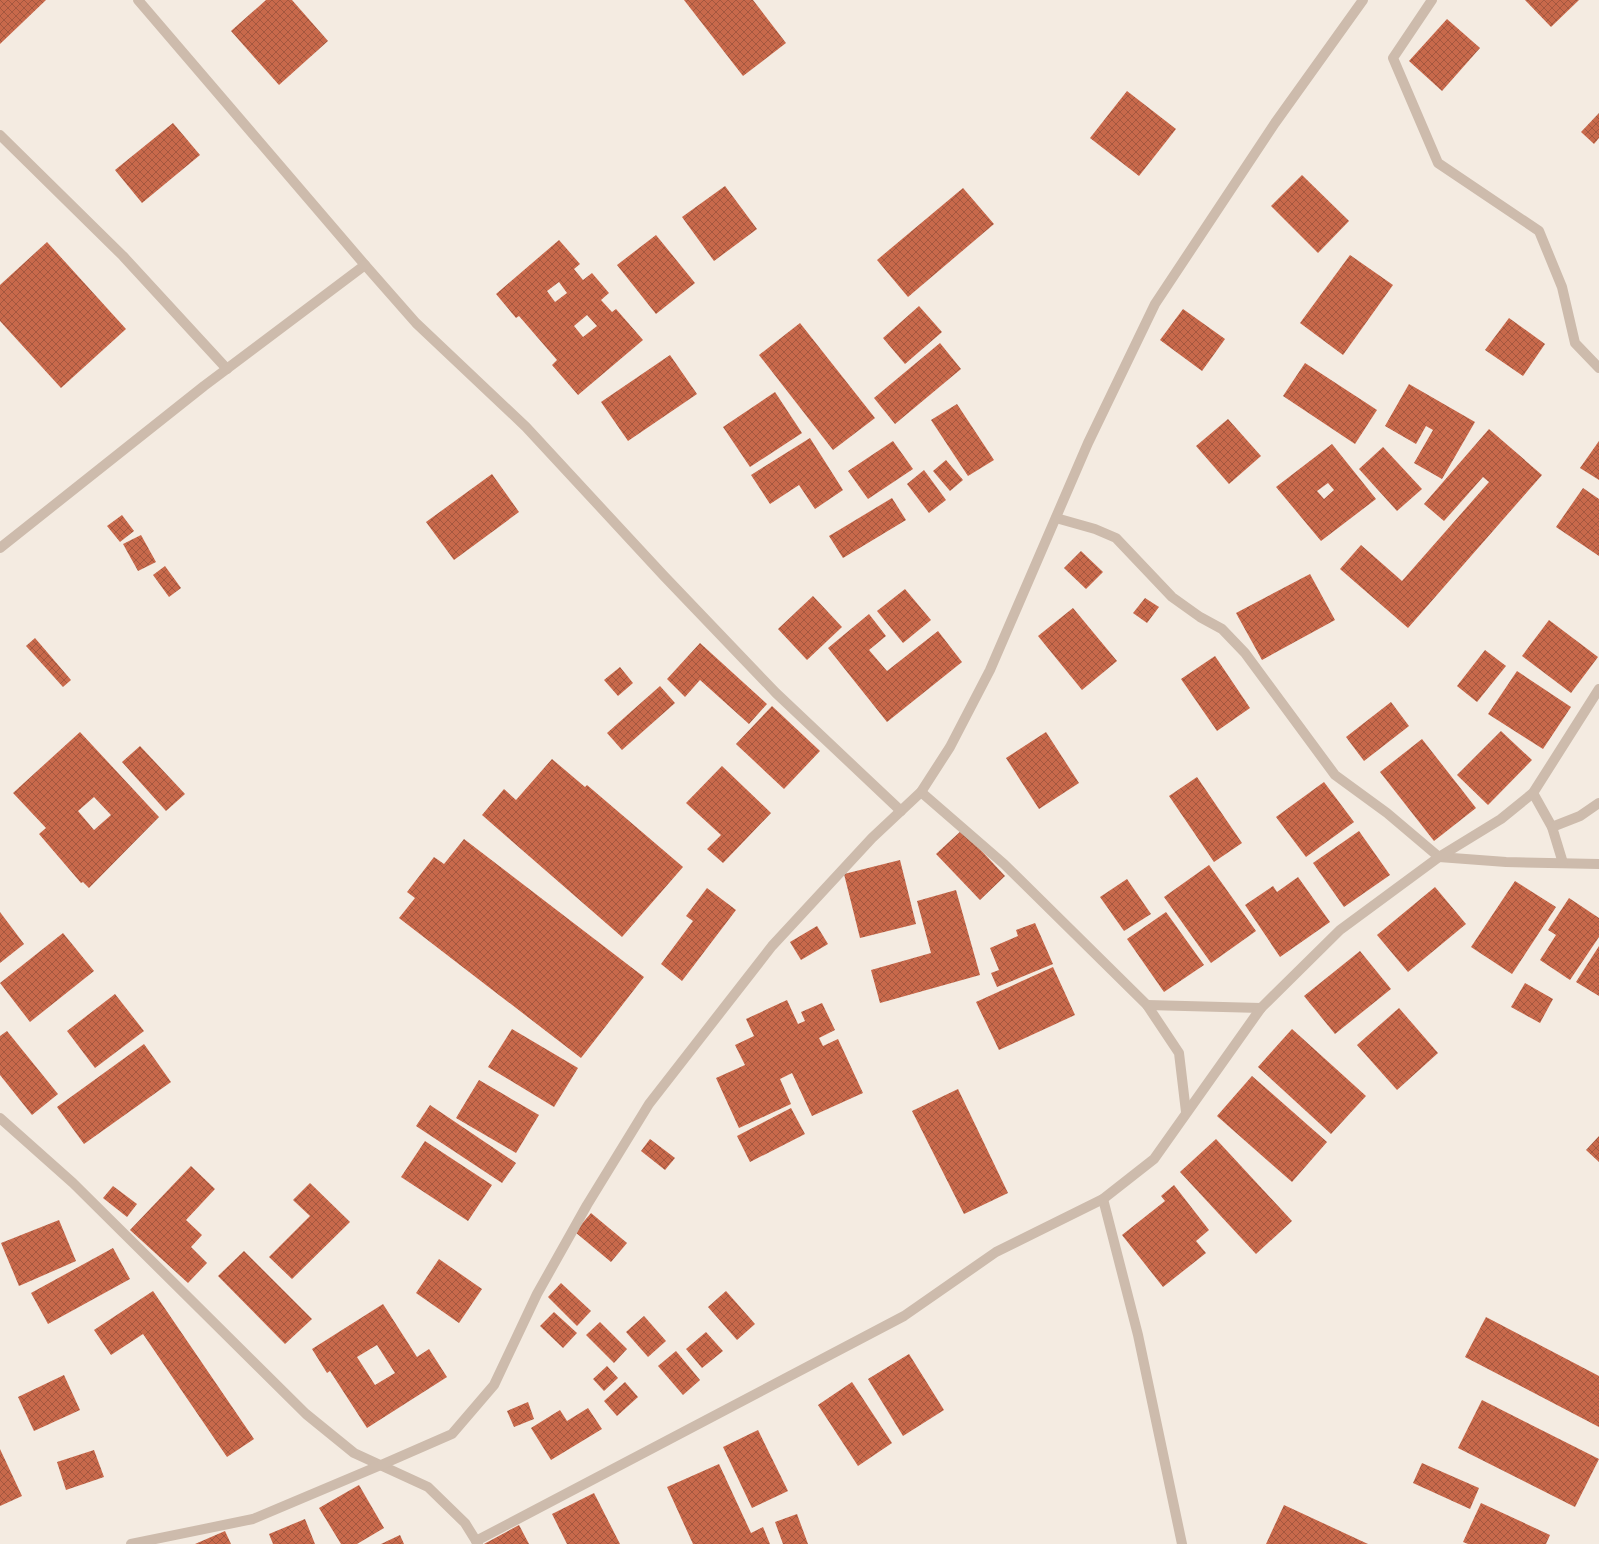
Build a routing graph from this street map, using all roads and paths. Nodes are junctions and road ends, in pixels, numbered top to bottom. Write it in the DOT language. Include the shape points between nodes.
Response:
graph roads {
  1 [pos="138,0"];
  2 [pos="1363,0"];
  3 [pos="1432,0"];
  4 [pos="0,134"];
  5 [pos="365,265"];
  6 [pos="1599,368"];
  7 [pos="227,369"];
  8 [pos="1056,518"];
  9 [pos="0,548"];
  10 [pos="1599,689"];
  11 [pos="921,792"];
  12 [pos="1533,793"];
  13 [pos="1599,803"];
  14 [pos="901,811"];
  15 [pos="1552,827"];
  16 [pos="1439,857"];
  17 [pos="1562,863"];
  18 [pos="1599,864"];
  19 [pos="1147,1005"];
  20 [pos="1261,1008"];
  21 [pos="1186,1112"];
  22 [pos="0,1118"];
  23 [pos="1103,1199"];
  24 [pos="381,1465"];
  25 [pos="477,1542"];
  26 [pos="131,1544"];
  27 [pos="1182,1544"];
  1 -- 5 [label="street"];
  2 -- 8 [label="street" via="1275,122 1155,304 1088,444"];
  3 -- 6 [label="street" via="1393,58 1438,163 1539,231 1562,287 1575,343"];
  4 -- 7 [label="street" via="123,256"];
  5 -- 7 [label="street"];
  5 -- 14 [label="street" via="416,323 526,427 776,694"];
  7 -- 9 [label="street"];
  8 -- 11 [label="street" via="990,670 950,747"];
  8 -- 16 [label="street" via="1116,538 1172,597 1222,629 1245,653 1335,776 1387,813"];
  10 -- 12 [label="street"];
  11 -- 14 [label="street"];
  11 -- 19 [label="street" via="1004,864"];
  12 -- 15 [label="street"];
  12 -- 16 [label="street" via="1502,819"];
  13 -- 15 [label="street" via="1580,816"];
  14 -- 24 [label="street" via="872,838 772,946 649,1104 587,1205 537,1294 494,1385 452,1434"];
  15 -- 17 [label="street"];
  16 -- 17 [label="street"];
  16 -- 20 [label="street" via="1340,930"];
  17 -- 18 [label="street"];
  19 -- 20 [label="street"];
  19 -- 21 [label="street" via="1179,1053"];
  20 -- 21 [label="street"];
  21 -- 23 [label="street" via="1154,1159"];
  22 -- 24 [label="street" via="73,1183 306,1414 354,1453"];
  23 -- 25 [label="street" via="996,1252 904,1316"];
  23 -- 27 [label="street" via="1138,1335"];
  24 -- 25 [label="street" via="428,1488 465,1523"];
  24 -- 26 [label="street" via="253,1519"];
}
